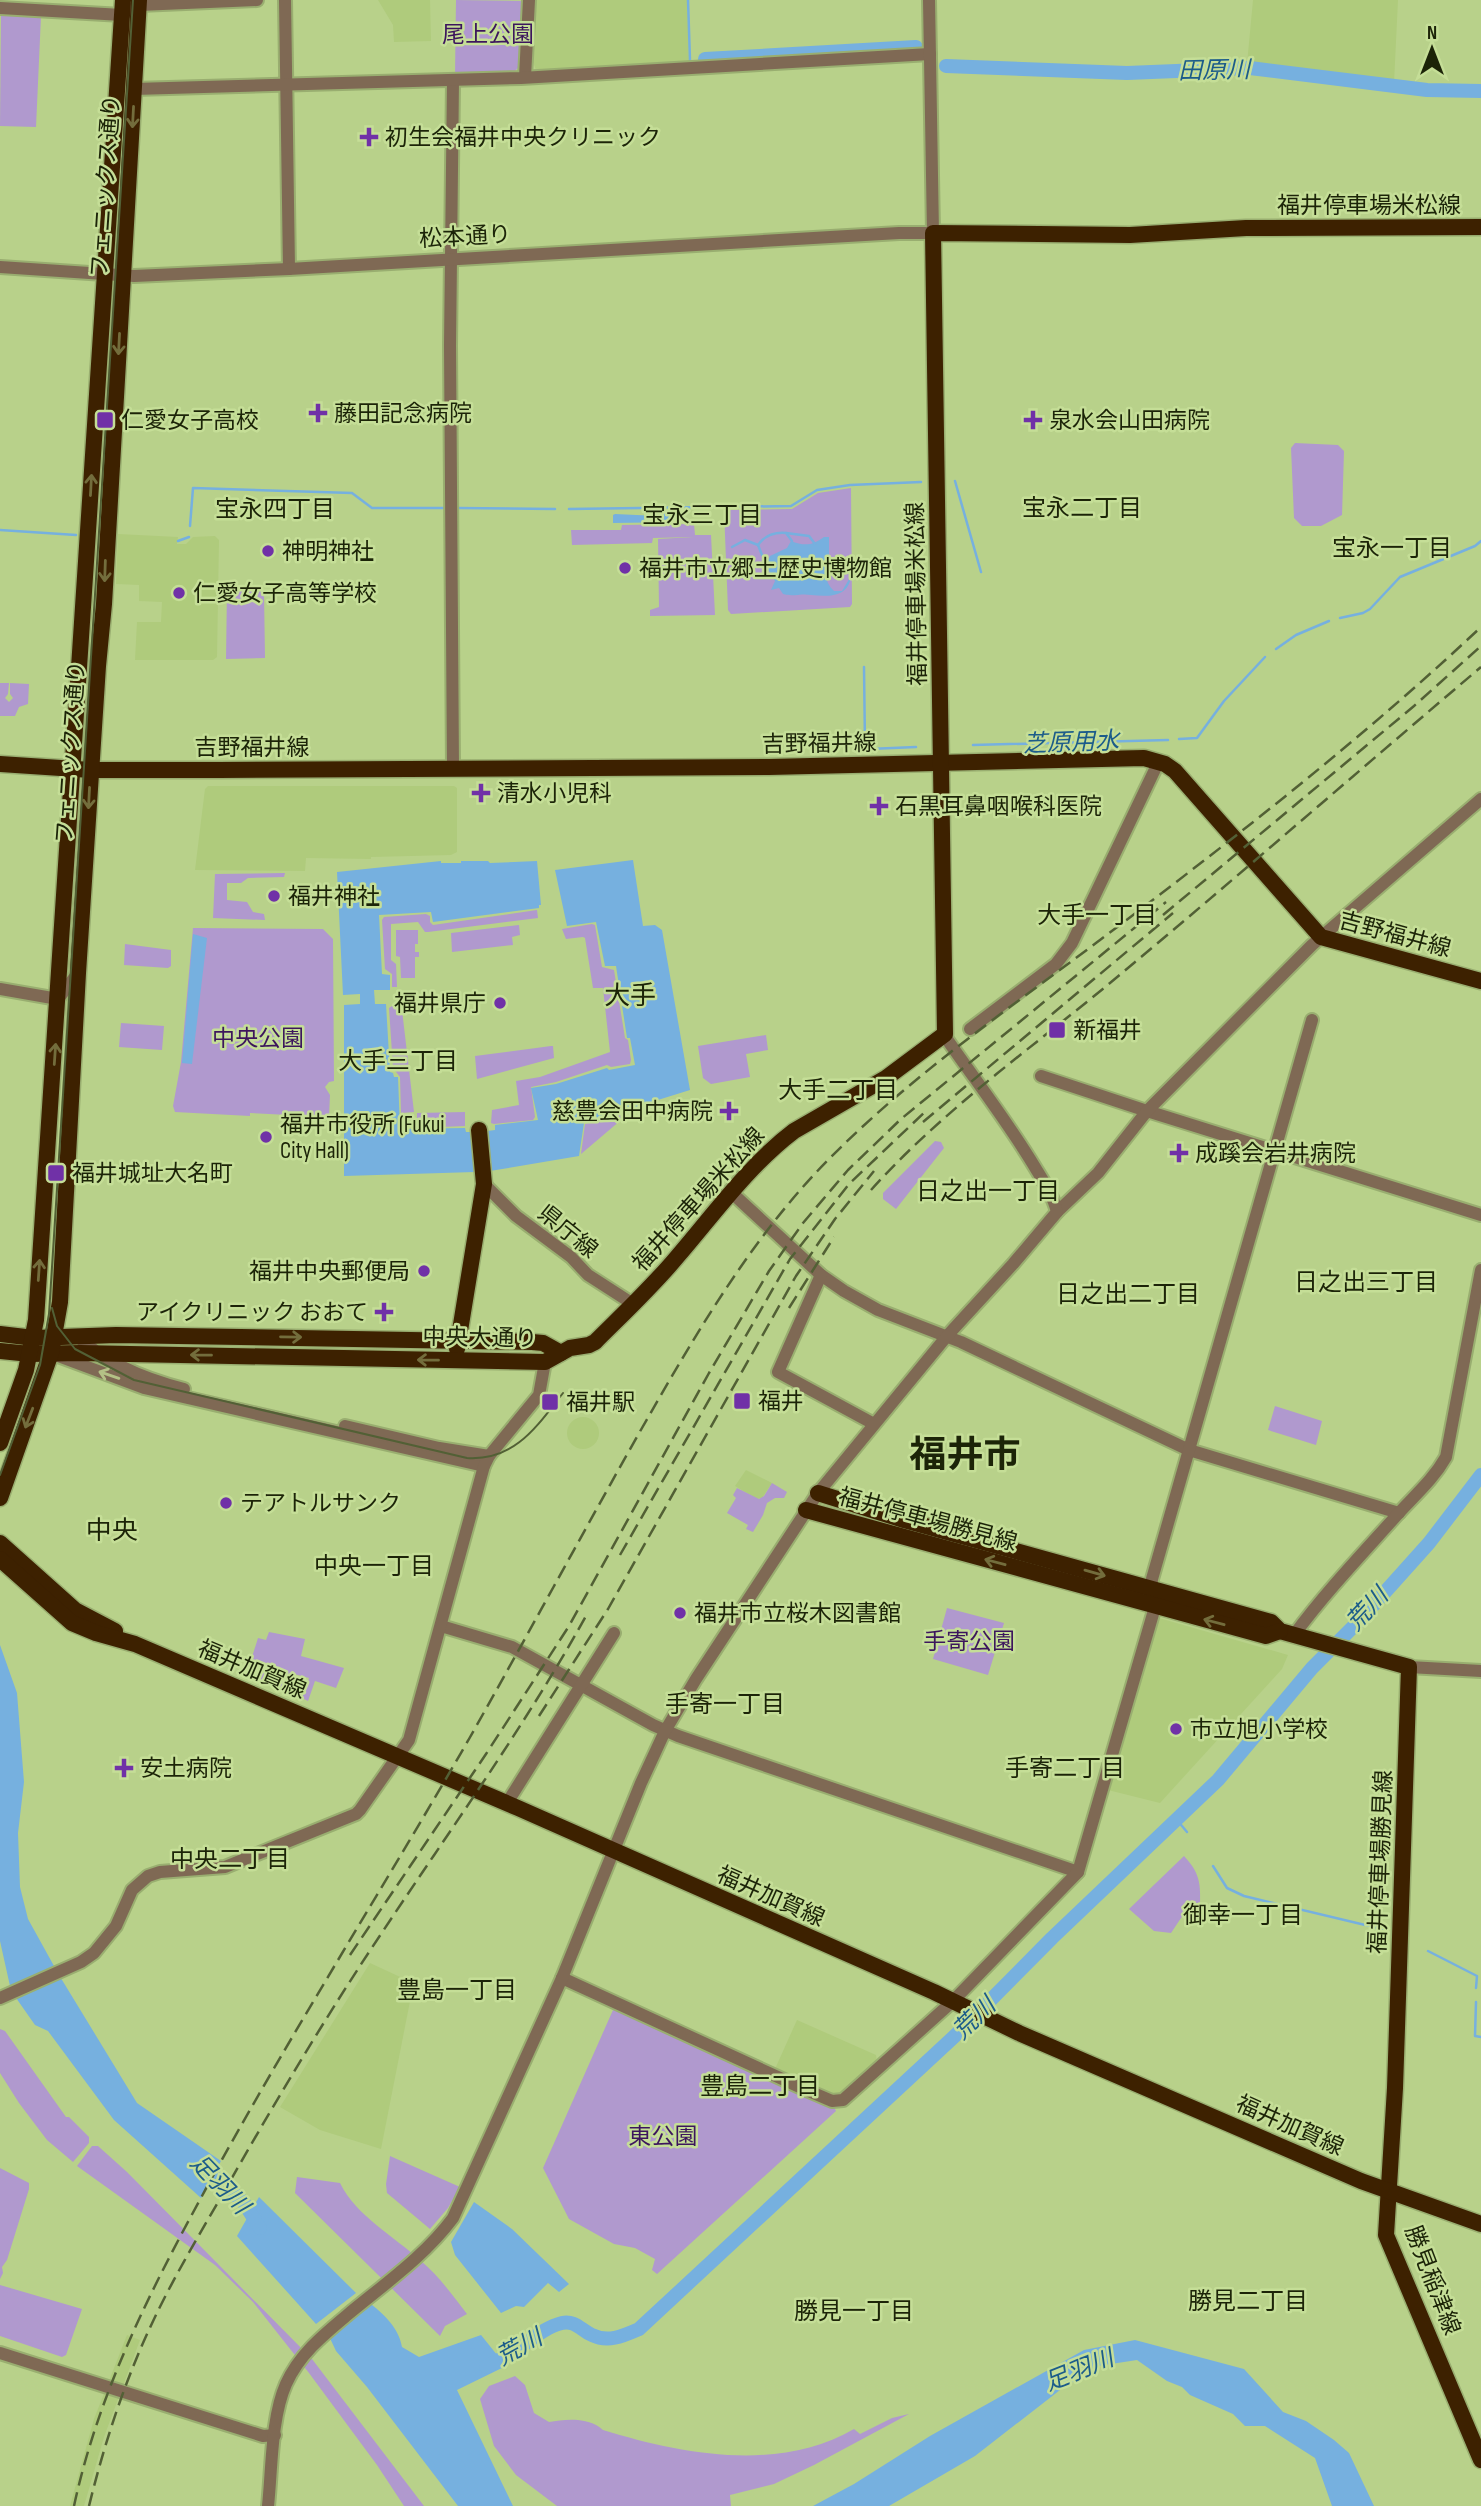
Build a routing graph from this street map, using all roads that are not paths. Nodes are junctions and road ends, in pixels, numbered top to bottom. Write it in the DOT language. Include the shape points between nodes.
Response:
graph roads {
  1 [pos="257,0"];
  2 [pos="285,0"];
  3 [pos="529,0"];
  4 [pos="929,0"];
  5 [pos="131,5"];
  6 [pos="0,8"];
  7 [pos="930,54"];
  8 [pos="525,78"];
  9 [pos="453,80"];
  10 [pos="286,85"];
  11 [pos="134,89"];
  12 [pos="1481,227"];
  13 [pos="933,233"];
  14 [pos="450,258"];
  15 [pos="0,267"];
  16 [pos="289,269"];
  17 [pos="105,275"];
  18 [pos="122,276"];
  19 [pos="1158,761"];
  20 [pos="0,764"];
  21 [pos="942,764"];
  22 [pos="453,768"];
  23 [pos="73,769"];
  24 [pos="91,770"];
  25 [pos="1481,799"];
  26 [pos="1321,937"];
  27 [pos="78,973"];
  28 [pos="1481,981"];
  29 [pos="0,989"];
  30 [pos="58,999"];
  31 [pos="1312,1020"];
  32 [pos="970,1029"];
  33 [pos="944,1035"];
  34 [pos="1041,1076"];
  35 [pos="1147,1111"];
  36 [pos="479,1129"];
  37 [pos="1275,1151"];
  38 [pos="483,1179"];
  39 [pos="732,1193"];
  40 [pos="1057,1212"];
  41 [pos="1481,1215"];
  42 [pos="1481,1270"];
  43 [pos="821,1275"];
  44 [pos="60,1302"];
  45 [pos="633,1304"];
  46 [pos="0,1334"];
  47 [pos="76,1335"];
  48 [pos="947,1336"];
  49 [pos="55,1337"];
  50 [pos="34,1338"];
  51 [pos="458,1341"];
  52 [pos="0,1351"];
  53 [pos="51,1353"];
  54 [pos="561,1353"];
  55 [pos="30,1354"];
  56 [pos="99,1354"];
  57 [pos="456,1360"];
  58 [pos="545,1362"];
  59 [pos="874,1424"];
  60 [pos="0,1443"];
  61 [pos="1189,1450"];
  62 [pos="487,1461"];
  63 [pos="818,1493"];
  64 [pos="0,1498"];
  65 [pos="806,1510"];
  66 [pos="1399,1513"];
  67 [pos="0,1543"];
  68 [pos="0,1559"];
  69 [pos="1150,1589"];
  70 [pos="1155,1607"];
  71 [pos="441,1626"];
  72 [pos="614,1633"];
  73 [pos="1287,1633"];
  74 [pos="135,1644"];
  75 [pos="1409,1667"];
  76 [pos="1481,1671"];
  77 [pos="581,1683"];
  78 [pos="666,1731"];
  79 [pos="397,1756"];
  80 [pos="507,1803"];
  81 [pos="613,1851"];
  82 [pos="1078,1872"];
  83 [pos="562,1978"];
  84 [pos="0,1997"];
  85 [pos="959,2004"];
  86 [pos="1388,2192"];
  87 [pos="1481,2224"];
  88 [pos="1481,2235"];
  89 [pos="0,2353"];
  90 [pos="275,2435"];
  91 [pos="1481,2460"];
  92 [pos="268,2506"];
  1 -- 5 [label="street"];
  2 -- 10 [label="street"];
  3 -- 8 [label="street"];
  4 -- 7 [label="street"];
  5 -- 6 [label="street"];
  5 -- 11 [label="main road, フェニックス通り"];
  5 -- 17 [label="main road, フェニックス通り"];
  7 -- 8 [label="street"];
  7 -- 13 [label="street"];
  8 -- 9 [label="street"];
  9 -- 10 [label="street"];
  9 -- 14 [label="street"];
  10 -- 11 [label="street"];
  10 -- 16 [label="street"];
  11 -- 18 [label="main road, フェニックス通り, one-way"];
  12 -- 13 [label="main road, 福井停車場米松線" via="1246,228 1130,235"];
  13 -- 14 [label="street, 松本通り"];
  13 -- 21 [label="main road, 福井停車場米松線"];
  14 -- 16 [label="street, 松本通り"];
  14 -- 22 [label="street"];
  15 -- 17 [label="street, 松本通り"];
  16 -- 18 [label="street, 松本通り"];
  17 -- 18 [label="street, 松本通り"];
  23 -- 17 [label="main road, フェニックス通り, one-way"];
  18 -- 24 [label="main road, フェニックス通り, one-way"];
  19 -- 21 [label="main road, 吉野福井線" via="1127,757"];
  19 -- 26 [label="main road, 吉野福井線" via="1181,778"];
  19 -- 32 [label="street" via="1068,948 1056,964"];
  20 -- 23 [label="main road, 吉野福井線"];
  21 -- 22 [label="main road, 吉野福井線"];
  21 -- 33 [label="main road, 福井停車場米松線"];
  22 -- 24 [label="main road, 吉野福井線"];
  23 -- 24 [label="main road, 吉野福井線"];
  23 -- 30 [label="main road, フェニックス通り"];
  24 -- 27 [label="main road, フェニックス通り, one-way"];
  25 -- 26 [label="street"];
  26 -- 28 [label="main road, 吉野福井線"];
  26 -- 35 [label="street"];
  27 -- 30 [label="street"];
  27 -- 44 [label="main road, フェニックス通り"];
  29 -- 30 [label="street"];
  50 -- 30 [label="main road, フェニックス通り, one-way"];
  31 -- 37 [label="street"];
  33 -- 39 [label="main road, 福井停車場米松線" via="893,1073 794,1131"];
  33 -- 40 [label="street" via="996,1105"];
  34 -- 35 [label="street"];
  35 -- 37 [label="street"];
  35 -- 40 [label="street" via="1098,1173"];
  36 -- 38 [label="main road"];
  37 -- 41 [label="street"];
  37 -- 61 [label="street"];
  38 -- 45 [label="street, 県庁線" via="516,1216 588,1275"];
  38 -- 51 [label="main road"];
  39 -- 43 [label="street"];
  39 -- 45 [label="main road, 福井停車場米松線"];
  40 -- 48 [label="street"];
  42 -- 66 [label="street" via="1447,1457 1435,1477"];
  43 -- 48 [label="street" via="878,1310"];
  43 -- 59 [label="street" via="778,1372"];
  44 -- 47 [label="main road" via="65,1321"];
  44 -- 49 [label="main road, フェニックス通り"];
  45 -- 54 [label="main road, 福井停車場米松線" via="595,1342"];
  46 -- 50 [label="main road, 中央大通り"];
  47 -- 49 [label="main road, 中央大通り"];
  47 -- 51 [label="main road, 中央大通り, one-way"];
  47 -- 56 [label="street"];
  48 -- 59 [label="street"];
  48 -- 61 [label="street"];
  49 -- 50 [label="main road, 中央大通り"];
  49 -- 53 [label="main road, フェニックス通り"];
  50 -- 55 [label="main road, フェニックス通り"];
  51 -- 54 [label="main road, 中央大通り" via="543,1343"];
  51 -- 57 [label="main road"];
  52 -- 55 [label="main road, 中央大通り"];
  53 -- 55 [label="main road, 中央大通り"];
  53 -- 56 [label="main road, 中央大通り"];
  62 -- 53 [label="street, one-way" via="144,1388"];
  53 -- 64 [label="main road, フェニックス通り, one-way"];
  54 -- 58 [label="main road, 中央大通り"];
  55 -- 60 [label="main road, フェニックス通り"];
  57 -- 56 [label="main road, 中央大通り, one-way"];
  56 -- 62 [label="street" via="182,1388"];
  57 -- 58 [label="main road, 中央大通り"];
  58 -- 62 [label="street" via="539,1395"];
  59 -- 63 [label="street"];
  61 -- 66 [label="street"];
  61 -- 69 [label="street"];
  62 -- 71 [label="street"];
  63 -- 65 [label="street"];
  63 -- 69 [label="main road, 福井停車場勝見線, one-way"];
  70 -- 65 [label="main road, 福井停車場勝見線, one-way"];
  65 -- 78 [label="street"];
  66 -- 73 [label="street"];
  67 -- 74 [label="main road, 福井加賀線" via="75,1610"];
  68 -- 74 [label="main road, 福井加賀線" via="72,1623"];
  69 -- 70 [label="street"];
  69 -- 73 [label="main road, 福井停車場勝見線" via="1271,1622"];
  73 -- 70 [label="main road, 福井停車場勝見線, one-way" via="1266,1636"];
  70 -- 82 [label="street"];
  71 -- 77 [label="street" via="512,1647"];
  71 -- 79 [label="street" via="409,1740"];
  72 -- 77 [label="street"];
  73 -- 75 [label="main road, 福井停車場勝見線"];
  74 -- 79 [label="main road, 福井加賀線"];
  75 -- 76 [label="street"];
  75 -- 86 [label="main road, 福井停車場勝見線"];
  77 -- 78 [label="street"];
  77 -- 80 [label="street"];
  78 -- 81 [label="street"];
  78 -- 82 [label="street"];
  79 -- 80 [label="main road, 福井加賀線"];
  79 -- 84 [label="street" via="356,1814 225,1867 148,1876 132,1890 104,1943 80,1962"];
  80 -- 81 [label="main road, 福井加賀線"];
  81 -- 83 [label="street"];
  81 -- 85 [label="main road, 福井加賀線"];
  82 -- 85 [label="street"];
  83 -- 85 [label="street" via="832,2101 843,2101"];
  83 -- 90 [label="street" via="453,2218 437,2240 301,2358 283,2392"];
  85 -- 86 [label="main road, 福井加賀線"];
  86 -- 87 [label="main road, 福井加賀線"];
  86 -- 88 [label="main road, 福井加賀線"];
  86 -- 91 [label="main road, 勝見稲津線" via="1386,2235"];
  89 -- 90 [label="street" via="263,2436"];
  90 -- 92 [label="street"];
}
